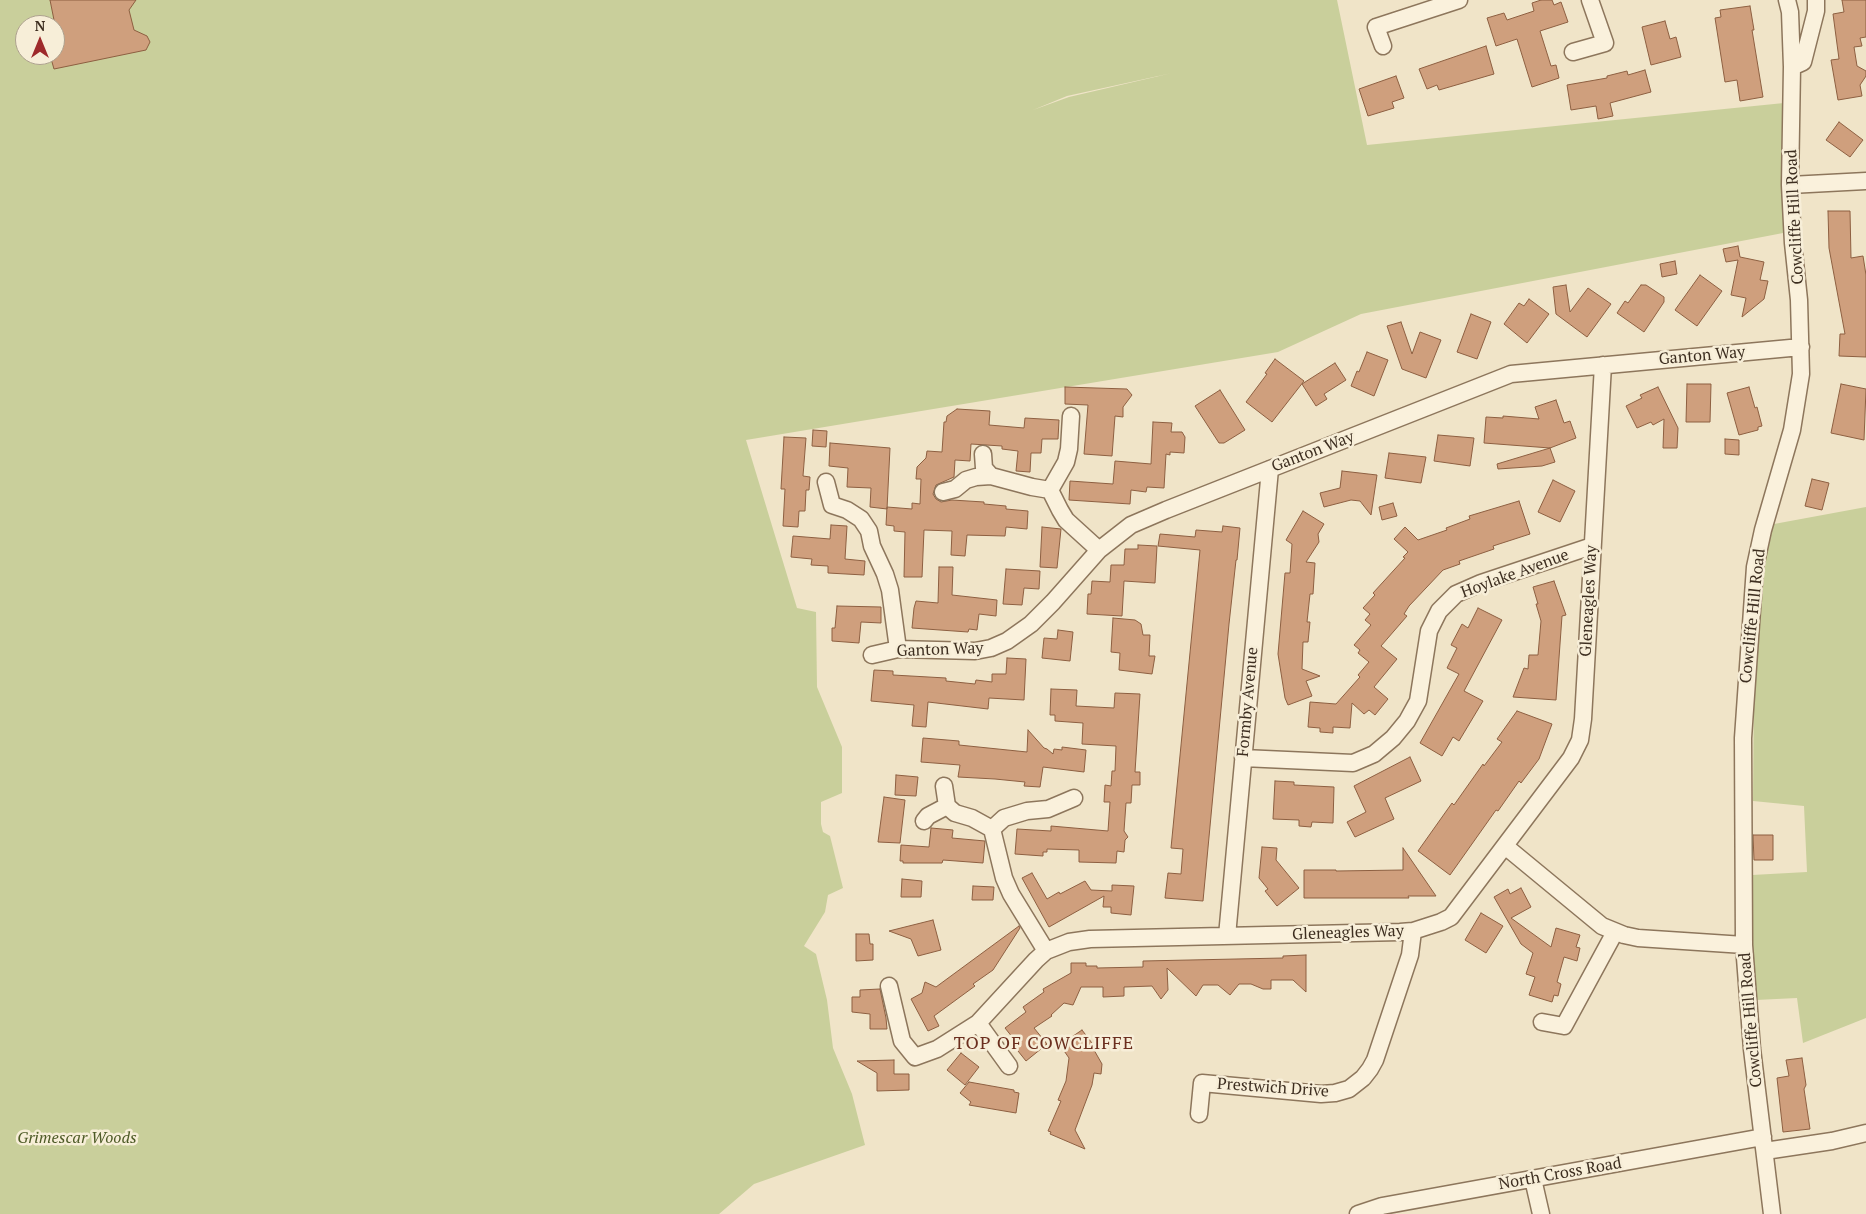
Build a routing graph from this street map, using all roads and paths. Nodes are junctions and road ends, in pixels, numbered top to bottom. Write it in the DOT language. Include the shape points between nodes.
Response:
graph roads {
  1 [pos="1459,0"];
  2 [pos="1590,0"];
  3 [pos="1787,0"];
  4 [pos="1816,0"];
  5 [pos="1383,46"];
  6 [pos="1574,52"];
  7 [pos="1792,67"];
  8 [pos="1866,181"];
  9 [pos="1790,185"];
  10 [pos="1801,347"];
  11 [pos="1603,365"];
  12 [pos="1070,416"];
  13 [pos="983,454"];
  14 [pos="1270,469"];
  15 [pos="991,476"];
  16 [pos="826,482"];
  17 [pos="1050,490"];
  18 [pos="943,492"];
  19 [pos="1592,546"];
  20 [pos="1099,550"];
  21 [pos="898,650"];
  22 [pos="872,655"];
  23 [pos="1243,758"];
  24 [pos="944,786"];
  25 [pos="1074,798"];
  26 [pos="947,806"];
  27 [pos="924,821"];
  28 [pos="992,829"];
  29 [pos="1505,846"];
  30 [pos="1413,931"];
  31 [pos="1615,932"];
  32 [pos="1227,936"];
  33 [pos="1744,945"];
  34 [pos="1046,951"];
  35 [pos="889,986"];
  36 [pos="1542,1022"];
  37 [pos="978,1023"];
  38 [pos="1009,1066"];
  39 [pos="1199,1114"];
  40 [pos="1866,1132"];
  41 [pos="1764,1144"];
  42 [pos="1533,1179"];
  43 [pos="1358,1214"];
  44 [pos="1541,1214"];
  45 [pos="1772,1214"];
  1 -- 5 [label="street" via="1376,28"];
  2 -- 6 [label="street" via="1612,41"];
  3 -- 7 [label="street, Cowcliffe Hill Road"];
  4 -- 7 [label="street" via="1803,62"];
  7 -- 9 [label="street, Cowcliffe Hill Road"];
  8 -- 9 [label="street"];
  9 -- 10 [label="street, Cowcliffe Hill Road"];
  10 -- 11 [label="street, Ganton Way"];
  10 -- 33 [label="street, Cowcliffe Hill Road" via="1801,374 1792,430 1755,566 1743,738"];
  11 -- 14 [label="street, Ganton Way" via="1511,374"];
  11 -- 19 [label="street, Gleneagles Way"];
  12 -- 17 [label="street" via="1066,462"];
  13 -- 15 [label="street" via="984,468"];
  14 -- 20 [label="street, Ganton Way" via="1131,525"];
  14 -- 23 [label="street, Formby Avenue"];
  15 -- 17 [label="street"];
  15 -- 18 [label="street" via="976,476 955,489"];
  16 -- 21 [label="street" via="826,509 847,510 861,519 870,531 872,546 890,590"];
  17 -- 20 [label="street" via="1066,520"];
  19 -- 23 [label="street, Hoylake Avenue" via="1456,594 1439,611 1429,631 1418,701 1393,738 1374,754 1354,763"];
  19 -- 29 [label="street, Gleneagles Way" via="1584,719 1580,740 1571,758"];
  20 -- 21 [label="street, Ganton Way" via="1047,608 1020,634 1007,641 975,651"];
  21 -- 22 [label="street, Ganton Way"];
  23 -- 32 [label="street, Formby Avenue"];
  24 -- 26 [label="street"];
  25 -- 28 [label="street" via="1048,809 1004,818"];
  26 -- 27 [label="street"];
  26 -- 28 [label="street" via="955,813"];
  28 -- 34 [label="street" via="1011,894"];
  29 -- 30 [label="street, Gleneagles Way" via="1450,917"];
  29 -- 31 [label="street" via="1602,926"];
  30 -- 32 [label="street, Gleneagles Way"];
  30 -- 39 [label="street, Prestwich Drive" via="1410,956 1375,1060 1363,1078 1349,1089 1321,1094 1202,1083"];
  31 -- 33 [label="street" via="1638,938"];
  31 -- 36 [label="street" via="1564,1026"];
  32 -- 34 [label="street, Gleneagles Way" via="1090,939 1069,942"];
  33 -- 41 [label="street, Cowcliffe Hill Road"];
  34 -- 37 [label="street, Gleneagles Way"];
  35 -- 37 [label="street, Gleneagles Way" via="902,1040 915,1057 937,1049"];
  37 -- 38 [label="street"];
  40 -- 41 [label="street, North Cross Road" via="1832,1141"];
  41 -- 42 [label="street, North Cross Road"];
  41 -- 45 [label="street, Cowcliffe Hill Road"];
  42 -- 43 [label="street, North Cross Road" via="1382,1206"];
  42 -- 44 [label="street"];
}
